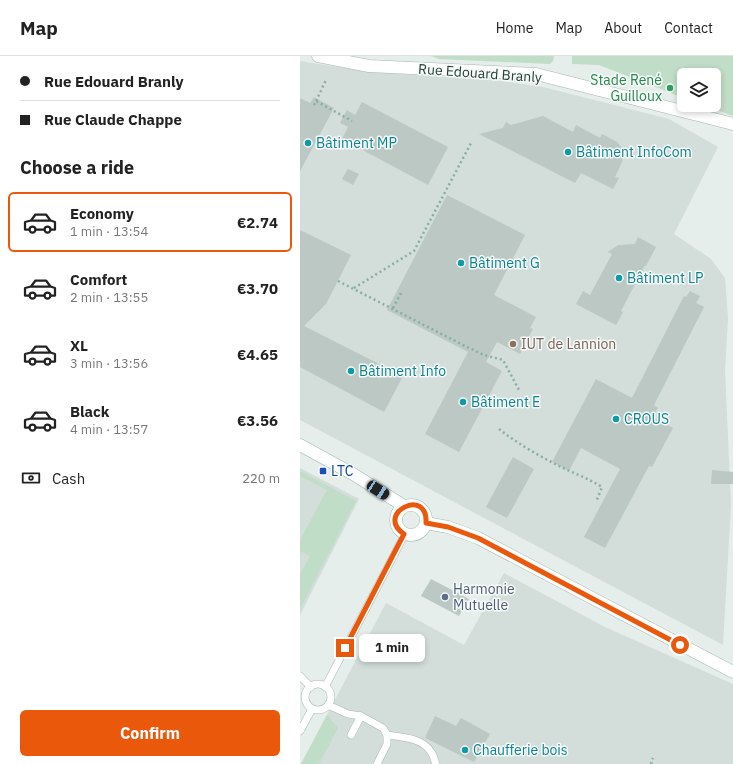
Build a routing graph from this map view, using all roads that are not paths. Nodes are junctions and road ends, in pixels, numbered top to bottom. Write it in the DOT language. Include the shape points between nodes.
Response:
graph roads {
  1 [pos="318,56"];
  2 [pos="733,124"];
  3 [pos="300,445"];
  4 [pos="404,506"];
  5 [pos="426,523"];
  6 [pos="404,534"];
  7 [pos="733,672"];
  8 [pos="300,676"];
  9 [pos="311,687"];
  10 [pos="325,687"];
  11 [pos="328,705"];
  12 [pos="312,709"];
  13 [pos="361,716"];
  14 [pos="300,731"];
  15 [pos="351,735"];
  16 [pos="387,735"];
  17 [pos="377,764"];
  18 [pos="436,764"];
  1 -- 2 [label="street, Rue Edouard Branly" via="369,66 536,74"];
  3 -- 4 [label="street"];
  4 -- 5 [label="street" via="409,504 420,508"];
  4 -- 6 [label="street" via="396,518 398,527"];
  5 -- 6 [label="street" via="418,534"];
  5 -- 7 [label="street" via="448,527 478,538"];
  6 -- 10 [label="lane"];
  8 -- 9 [label="lane"];
  9 -- 10 [label="lane"];
  9 -- 12 [label="lane" via="305,698"];
  10 -- 11 [label="lane" via="331,697"];
  11 -- 12 [label="lane" via="321,710"];
  11 -- 13 [label="lane" via="345,714"];
  12 -- 14 [label="lane"];
  13 -- 15 [label="lane"];
  13 -- 16 [label="lane" via="383,728"];
  16 -- 17 [label="lane" via="387,744"];
  16 -- 18 [label="lane" via="405,737 422,743 431,750"];
}
